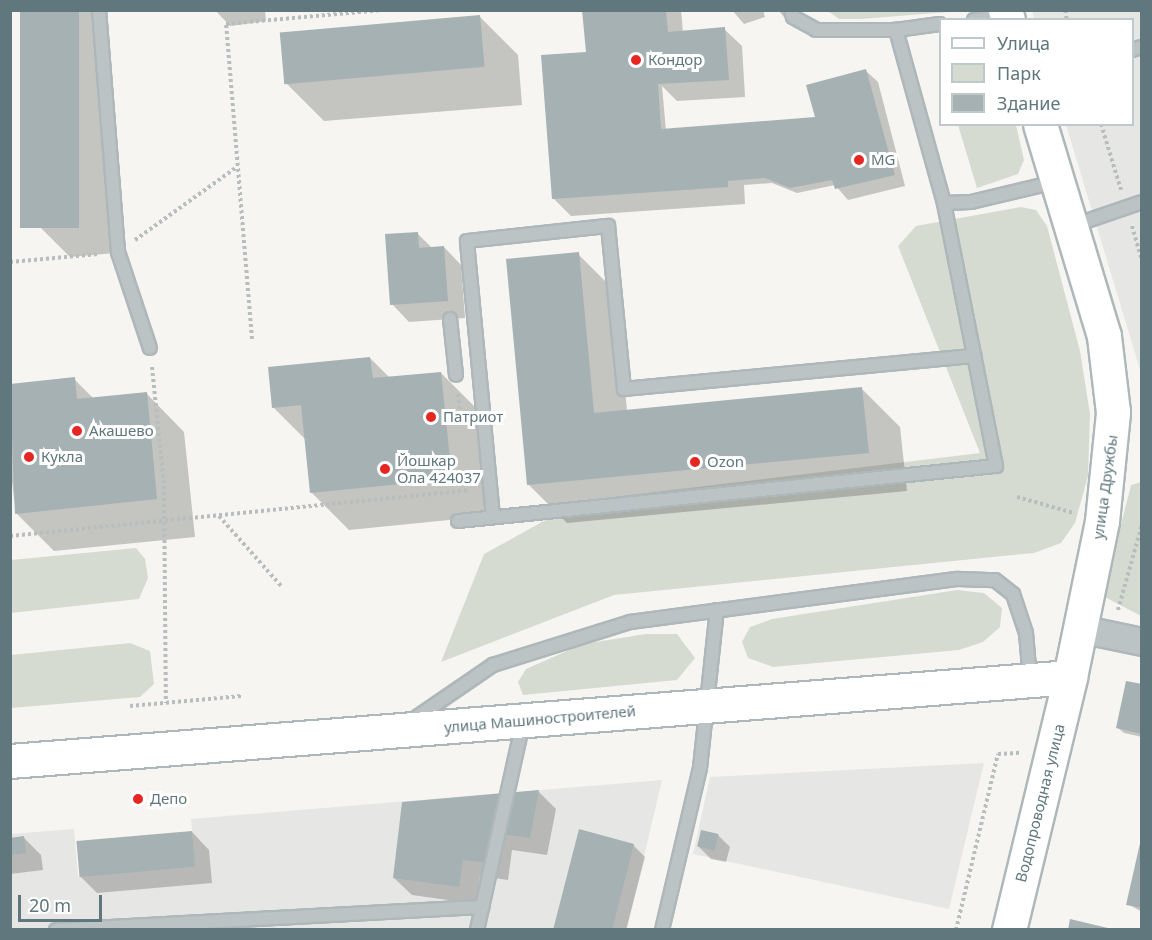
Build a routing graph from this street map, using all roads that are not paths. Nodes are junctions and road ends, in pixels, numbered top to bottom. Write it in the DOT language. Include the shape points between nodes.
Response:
graph roads {
  1 [pos="99,10"];
  2 [pos="791,10"];
  3 [pos="1006,15"];
  4 [pos="987,18"];
  5 [pos="939,24"];
  6 [pos="896,30"];
  7 [pos="1041,126"];
  8 [pos="1058,182"];
  9 [pos="1142,202"];
  10 [pos="944,203"];
  11 [pos="1071,226"];
  12 [pos="450,319"];
  13 [pos="150,348"];
  14 [pos="974,356"];
  15 [pos="456,375"];
  16 [pos="493,517"];
  17 [pos="458,521"];
  18 [pos="717,610"];
  19 [pos="1080,629"];
  20 [pos="1142,642"];
  21 [pos="1070,677"];
  22 [pos="1030,681"];
  23 [pos="706,705"];
  24 [pos="523,720"];
  25 [pos="398,731"];
  26 [pos="10,761"];
  27 [pos="482,907"];
  28 [pos="56,930"];
  29 [pos="477,930"];
  30 [pos="662,930"];
  31 [pos="1009,930"];
  1 -- 13 [label="lane" via="118,252"];
  2 -- 6 [label="lane" via="793,17 816,30"];
  3 -- 4 [label="lane"];
  5 -- 6 [label="lane"];
  6 -- 10 [label="lane"];
  7 -- 8 [label="main road, улица Дружбы"];
  8 -- 10 [label="lane" via="971,202"];
  8 -- 11 [label="main road, улица Дружбы"];
  9 -- 11 [label="lane"];
  10 -- 14 [label="lane"];
  11 -- 19 [label="main road, улица Дружбы" via="1104,336 1113,411 1108,481"];
  12 -- 15 [label="lane"];
  14 -- 16 [label="lane" via="996,466"];
  14 -- 16 [label="lane" via="624,389 608,226 467,241"];
  16 -- 17 [label="lane"];
  18 -- 22 [label="lane" via="958,579 995,580 1012,594 1016,604 1026,633"];
  18 -- 23 [label="lane"];
  18 -- 25 [label="lane" via="630,622 494,665"];
  19 -- 20 [label="street"];
  19 -- 21 [label="main road, улица Дружбы"];
  21 -- 22 [label="main road, улица Машиностроителей"];
  21 -- 31 [label="main road, Водопроводная улица"];
  22 -- 23 [label="main road, улица Машиностроителей"];
  23 -- 24 [label="main road, улица Машиностроителей"];
  23 -- 30 [label="lane" via="700,768"];
  24 -- 25 [label="main road, улица Машиностроителей"];
  24 -- 27 [label="lane"];
  25 -- 26 [label="main road, улица Машиностроителей"];
  27 -- 28 [label="lane"];
  27 -- 29 [label="lane"];
}
